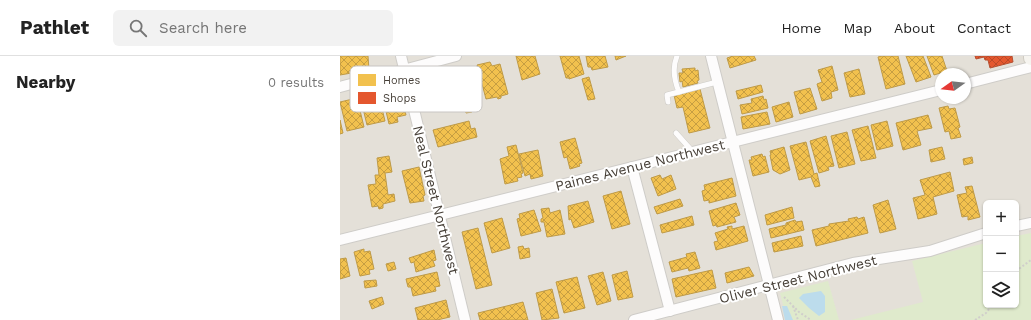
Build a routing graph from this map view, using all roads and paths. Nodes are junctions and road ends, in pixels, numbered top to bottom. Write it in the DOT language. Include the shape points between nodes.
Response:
graph roads {
  1 [pos="401,56"];
  2 [pos="456,56"];
  3 [pos="678,56"];
  4 [pos="711,56"];
  5 [pos="403,66"];
  6 [pos="416,66"];
  7 [pos="1031,68"];
  8 [pos="717,82"];
  9 [pos="971,83"];
  10 [pos="350,84"];
  11 [pos="340,87"];
  12 [pos="679,92"];
  13 [pos="935,92"];
  14 [pos="668,102"];
  15 [pos="415,112"];
  16 [pos="676,133"];
  17 [pos="733,142"];
  18 [pos="693,152"];
  19 [pos="632,167"];
  20 [pos="440,215"];
  21 [pos="1031,222"];
  22 [pos="1019,225"];
  23 [pos="983,234"];
  24 [pos="340,240"];
  25 [pos="1031,260"];
  26 [pos="1019,269"];
  27 [pos="768,284"];
  28 [pos="782,294"];
  29 [pos="793,305"];
  30 [pos="990,308"];
  31 [pos="670,311"];
  32 [pos="465,320"];
  33 [pos="634,320"];
  34 [pos="778,320"];
  35 [pos="798,320"];
  36 [pos="811,320"];
  37 [pos="975,320"];
  1 -- 5 [label="street, Neal Street Northwest"];
  2 -- 6 [label="street"];
  3 -- 12 [label="lane" via="674,72"];
  4 -- 8 [label="street"];
  7 -- 9 [label="street"];
  8 -- 12 [label="lane"];
  8 -- 17 [label="street"];
  10 -- 11 [label="street"];
  12 -- 14 [label="lane" via="667,95"];
  13 -- 17 [label="street, Paines Avenue Northwest"];
  15 -- 20 [label="street, Neal Street Northwest"];
  16 -- 18 [label="lane"];
  17 -- 18 [label="street, Paines Avenue Northwest"];
  17 -- 27 [label="street"];
  18 -- 19 [label="street, Paines Avenue Northwest"];
  19 -- 20 [label="street, Paines Avenue Northwest"];
  19 -- 31 [label="street"];
  20 -- 24 [label="street, Paines Avenue Northwest"];
  20 -- 32 [label="street, Neal Street Northwest"];
  21 -- 22 [label="street"];
  23 -- 27 [label="street, Oliver Street Northwest" via="930,251 853,263"];
  25 -- 26 [label="path"];
  27 -- 31 [label="street, Oliver Street Northwest"];
  27 -- 34 [label="street"];
  28 -- 29 [label="path"];
  29 -- 35 [label="path"];
  29 -- 36 [label="path"];
  30 -- 37 [label="path"];
  31 -- 33 [label="street, Oliver Street Northwest"];
}
